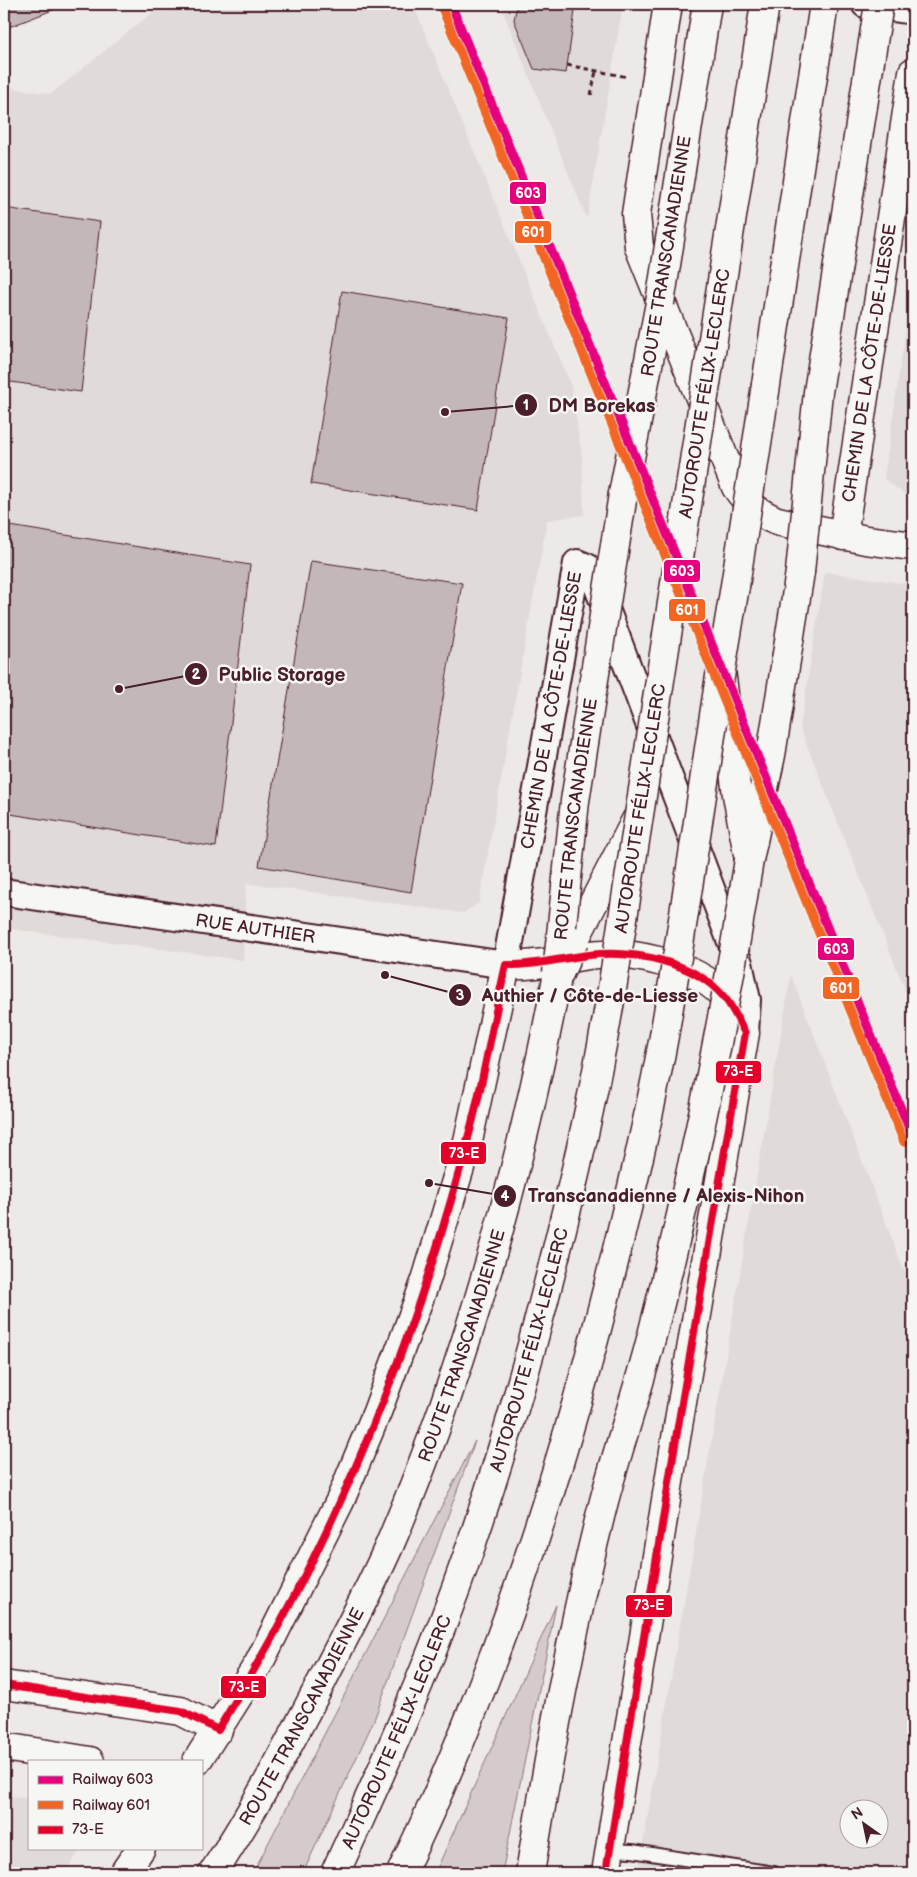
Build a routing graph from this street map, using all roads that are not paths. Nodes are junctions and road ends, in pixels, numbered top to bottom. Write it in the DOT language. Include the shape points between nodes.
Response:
graph roads {
  1 [pos="668,4"];
  2 [pos="707,4"];
  3 [pos="765,4"];
  4 [pos="824,4"];
  5 [pos="865,4"];
  6 [pos="879,4"];
  7 [pos="913,11"];
  8 [pos="913,72"];
  9 [pos="843,536"];
  10 [pos="913,546"];
  11 [pos="603,600"];
  12 [pos="568,611"];
  13 [pos="721,670"];
  14 [pos="640,812"];
  15 [pos="749,860"];
  16 [pos="4,892"];
  17 [pos="506,965"];
  18 [pos="557,978"];
  19 [pos="745,1033"];
  20 [pos="4,1684"];
  21 [pos="218,1730"];
  22 [pos="4,1747"];
  23 [pos="84,1760"];
  24 [pos="198,1760"];
  25 [pos="140,1850"];
  26 [pos="608,1862"];
  27 [pos="124,1873"];
  28 [pos="213,1873"];
  29 [pos="335,1873"];
  30 [pos="401,1873"];
  31 [pos="530,1873"];
  32 [pos="774,1873"];
  1 -- 9 [label="main road" via="636,214 639,247 736,487 748,504 763,516"];
  2 -- 18 [label="main road, ROUTE TRANSCANADIENNE, bridge" via="660,303 623,494 574,801"];
  3 -- 14 [label="main road, AUTOROUTE FÉLIX-LECLERC, bridge"];
  4 -- 13 [label="main road, bridge"];
  5 -- 7 [label="street"];
  6 -- 15 [label="main road, bridge" via="818,392 800,572 771,755"];
  8 -- 9 [label="main road, CHEMIN DE LA CÔTE-DE-LIESSE"];
  9 -- 10 [label="main road"];
  11 -- 12 [label="street"];
  11 -- 12 [label="street, CHEMIN DE LA CÔTE-DE-LIESSE" via="587,567 577,563"];
  11 -- 19 [label="street, CHEMIN DE LA CÔTE-DE-LIESSE" via="739,963 747,1000"];
  12 -- 17 [label="street, CHEMIN DE LA CÔTE-DE-LIESSE"];
  13 -- 15 [label="main road, bridge"];
  13 -- 30 [label="main road, bridge" via="662,1047 635,1177 586,1373 503,1628 467,1722"];
  14 -- 18 [label="main road, bridge"];
  14 -- 29 [label="main road, AUTOROUTE FÉLIX-LECLERC, bridge" via="600,1058 562,1228 516,1402 474,1538 433,1650"];
  15 -- 31 [label="main road, bridge" via="734,958 699,1137 652,1335 605,1498 575,1622"];
  16 -- 17 [label="street, RUE AUTHIER"];
  17 -- 19 [label="main road" via="537,965 592,955 656,959 718,990"];
  17 -- 21 [label="main road, CHEMIN DE LA CÔTE-DE-LIESSE" via="468,1141 426,1280 380,1403 340,1501 305,1574 259,1663"];
  18 -- 28 [label="main road, ROUTE TRANSCANADIENNE" via="532,1106 506,1210 444,1406 388,1547 287,1749"];
  19 -- 26 [label="main road, CHEMIN DE LA CÔTE-DE-LIESSE"];
  20 -- 21 [label="main road" via="181,1711"];
  21 -- 24 [label="main road, CHEMIN DE LA CÔTE-DE-LIESSE"];
  22 -- 23 [label="main road"];
  25 -- 27 [label="main road"];
  26 -- 32 [label="lane" via="632,1851"];
}
